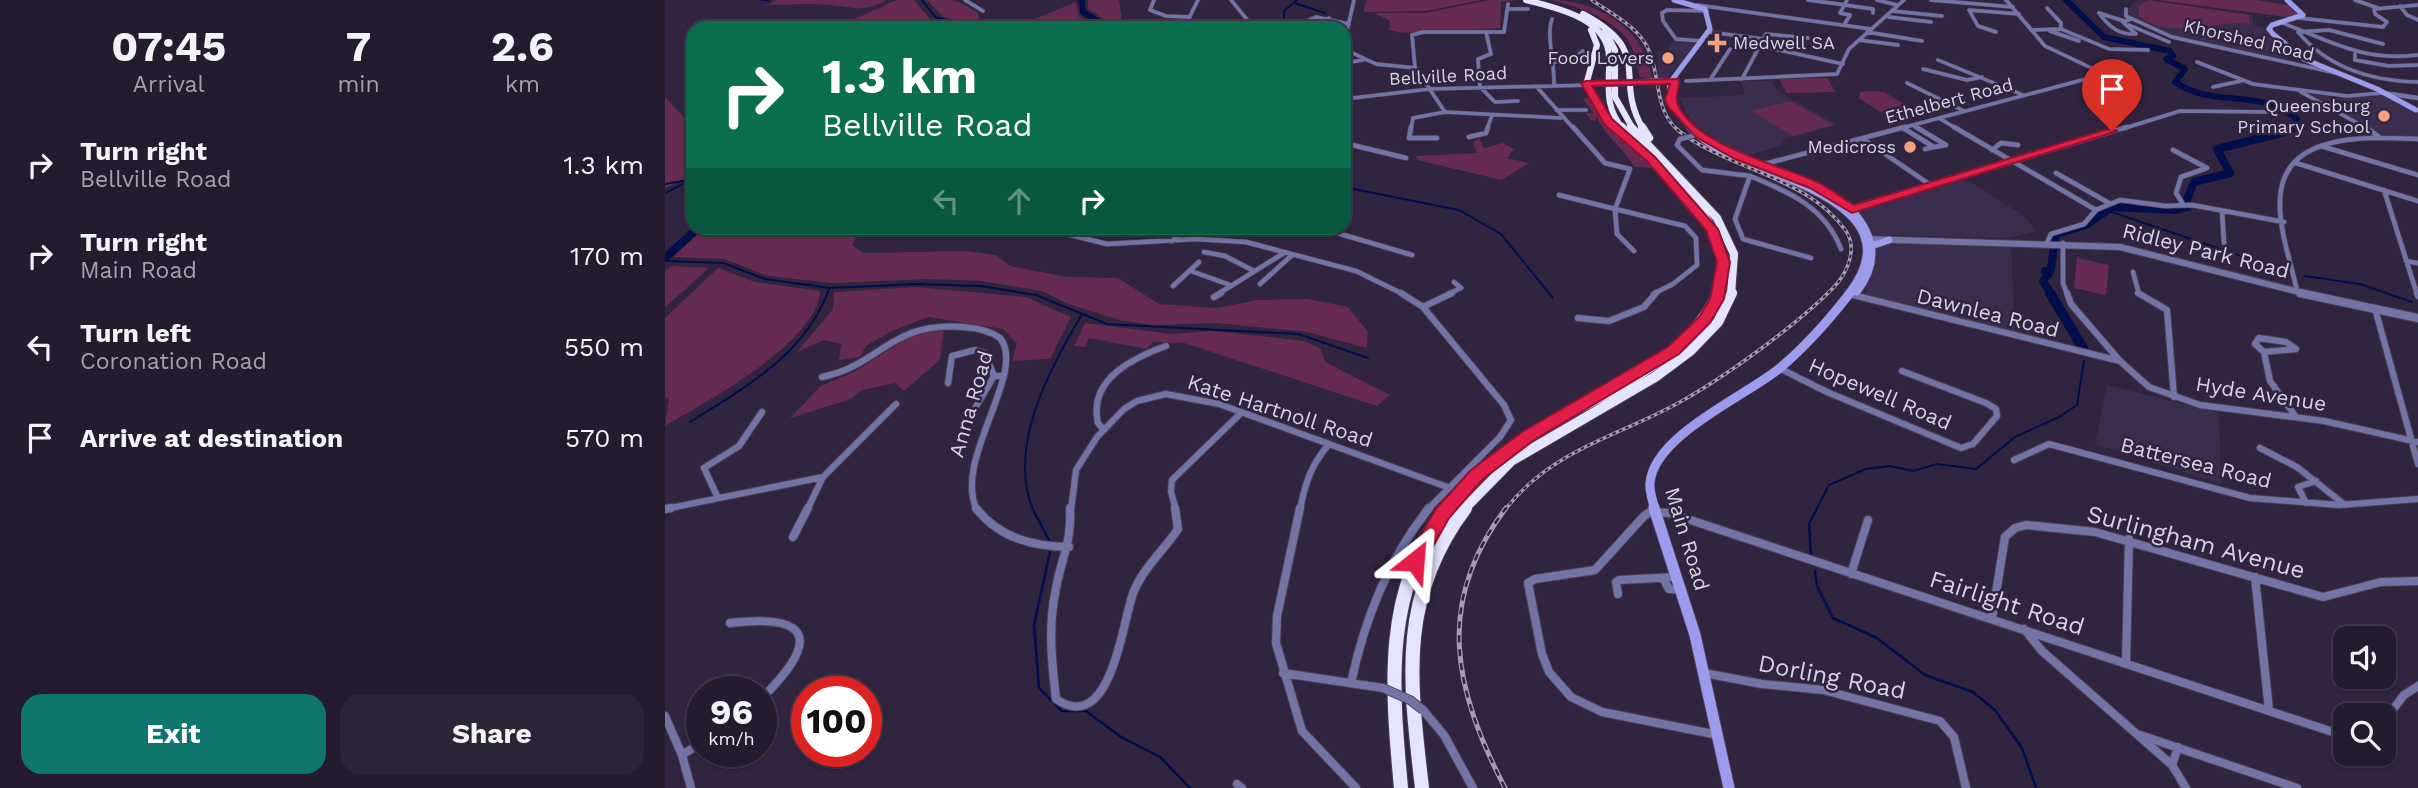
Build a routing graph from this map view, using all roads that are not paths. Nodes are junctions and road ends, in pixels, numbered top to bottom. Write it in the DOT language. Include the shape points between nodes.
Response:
graph roads {
  1 [pos="965,0"];
  2 [pos="1154,0"];
  3 [pos="1198,0"];
  4 [pos="1231,0"];
  5 [pos="1354,0"];
  6 [pos="1537,0"];
  7 [pos="1674,0"];
  8 [pos="1808,0"];
  9 [pos="1877,0"];
  10 [pos="1931,0"];
  11 [pos="2006,0"];
  12 [pos="2287,0"];
  13 [pos="2355,0"];
  14 [pos="1898,1"];
  15 [pos="1705,2"];
  16 [pos="1847,3"];
  17 [pos="1527,4"];
  18 [pos="1697,5"];
  19 [pos="2400,5"];
  20 [pos="2418,5"];
  21 [pos="2013,6"];
  22 [pos="2047,8"];
  23 [pos="2378,8"];
  24 [pos="2126,9"];
  25 [pos="1561,10"];
  26 [pos="983,11"];
  27 [pos="1707,11"];
  28 [pos="1892,11"];
  29 [pos="1832,12"];
  30 [pos="1840,13"];
  31 [pos="1873,13"];
  32 [pos="2019,14"];
  33 [pos="2406,14"];
  34 [pos="2418,14"];
  35 [pos="1943,16"];
  36 [pos="1190,17"];
  37 [pos="1889,17"];
  38 [pos="1329,18"];
  39 [pos="2299,18"];
  40 [pos="1552,19"];
  41 [pos="2131,19"];
  42 [pos="2418,20"];
  43 [pos="1188,21"];
  44 [pos="1247,21"];
  45 [pos="1303,21"];
  46 [pos="1326,21"];
  47 [pos="1334,21"];
  48 [pos="1347,21"];
  49 [pos="1931,22"];
  50 [pos="2124,22"];
  51 [pos="2280,22"];
  52 [pos="1844,25"];
  53 [pos="2048,29"];
  54 [pos="2061,29"];
  55 [pos="2302,29"];
  56 [pos="1869,30"];
  57 [pos="2031,30"];
  58 [pos="1486,32"];
  59 [pos="1709,32"];
  60 [pos="1996,32"];
  61 [pos="1765,38"];
  62 [pos="1808,38"];
  63 [pos="1859,40"];
  64 [pos="1702,41"];
  65 [pos="1922,41"];
  66 [pos="2169,42"];
  67 [pos="2081,43"];
  68 [pos="2383,44"];
  69 [pos="1898,45"];
  70 [pos="1761,46"];
  71 [pos="1730,49"];
  72 [pos="2148,50"];
  73 [pos="1583,51"];
  74 [pos="1351,52"];
  75 [pos="2355,54"];
  76 [pos="2418,55"];
  77 [pos="1364,60"];
  78 [pos="1938,60"];
  79 [pos="1351,62"];
  80 [pos="1555,62"];
  81 [pos="2197,62"];
  82 [pos="1843,64"];
  83 [pos="2418,65"];
  84 [pos="2131,67"];
  85 [pos="1415,68"];
  86 [pos="1923,69"];
  87 [pos="2336,73"];
  88 [pos="2104,74"];
  89 [pos="1982,78"];
  90 [pos="1742,79"];
  91 [pos="1710,80"];
  92 [pos="1686,81"];
  93 [pos="2243,81"];
  94 [pos="1629,82"];
  95 [pos="1641,82"];
  96 [pos="1672,82"];
  97 [pos="2418,82"];
  98 [pos="1907,83"];
  99 [pos="1576,84"];
  100 [pos="1589,84"];
  101 [pos="2364,84"];
  102 [pos="1554,85"];
  103 [pos="1536,86"];
  104 [pos="1480,87"];
  105 [pos="2213,87"];
  106 [pos="1430,89"];
  107 [pos="2296,90"];
  108 [pos="2384,93"];
  109 [pos="2396,93"];
  110 [pos="2023,95"];
  111 [pos="1351,98"];
  112 [pos="2418,98"];
  113 [pos="1518,101"];
  114 [pos="1556,110"];
  115 [pos="1586,110"];
  116 [pos="2417,110"];
  117 [pos="1964,111"];
  118 [pos="1445,112"];
  119 [pos="2271,113"];
  120 [pos="1492,115"];
  121 [pos="1562,118"];
  122 [pos="1939,118"];
  123 [pos="1913,125"];
  124 [pos="1903,128"];
  125 [pos="1697,136"];
  126 [pos="1469,137"];
  127 [pos="2379,137"];
  128 [pos="1437,138"];
  129 [pos="1863,139"];
  130 [pos="2418,139"];
  131 [pos="1351,145"];
  132 [pos="2018,145"];
  133 [pos="2319,145"];
  134 [pos="1934,147"];
  135 [pos="1925,149"];
  136 [pos="1992,150"];
  137 [pos="2173,150"];
  138 [pos="1406,158"];
  139 [pos="1651,159"];
  140 [pos="2012,161"];
  141 [pos="2296,163"];
  142 [pos="1759,166"];
  143 [pos="1773,166"];
  144 [pos="2056,173"];
  145 [pos="2418,175"];
  146 [pos="1750,177"];
  147 [pos="1933,186"];
  148 [pos="2383,190"];
  149 [pos="1559,195"];
  150 [pos="2418,201"];
  151 [pos="2109,203"];
  152 [pos="2183,204"];
  153 [pos="1615,209"];
  154 [pos="1849,210"];
  155 [pos="2096,210"];
  156 [pos="2222,211"];
  157 [pos="2284,222"];
  158 [pos="1071,235"];
  159 [pos="1179,235"];
  160 [pos="1344,235"];
  161 [pos="1728,236"];
  162 [pos="1869,239"];
  163 [pos="1898,239"];
  164 [pos="1889,240"];
  165 [pos="1172,241"];
  166 [pos="2047,243"];
  167 [pos="2063,243"];
  168 [pos="2224,243"];
  169 [pos="1841,249"];
  170 [pos="1634,251"];
  171 [pos="1204,252"];
  172 [pos="1283,253"];
  173 [pos="1412,255"];
  174 [pos="1291,256"];
  175 [pos="1811,258"];
  176 [pos="2406,261"];
  177 [pos="1199,262"];
  178 [pos="2418,263"];
  179 [pos="1191,271"];
  180 [pos="1254,271"];
  181 [pos="2133,272"];
  182 [pos="1454,282"];
  183 [pos="1260,284"];
  184 [pos="1230,285"];
  185 [pos="1173,286"];
  186 [pos="2297,291"];
  187 [pos="2418,296"];
  188 [pos="1214,297"];
  189 [pos="1849,297"];
  190 [pos="1423,307"];
  191 [pos="2376,312"];
  192 [pos="1578,318"];
  193 [pos="2418,318"];
  194 [pos="1166,346"];
  195 [pos="2264,352"];
  196 [pos="2120,360"];
  197 [pos="1779,368"];
  198 [pos="1902,371"];
  199 [pos="998,376"];
  200 [pos="822,377"];
  201 [pos="949,383"];
  202 [pos="2174,397"];
  203 [pos="896,404"];
  204 [pos="762,412"];
  205 [pos="1241,413"];
  206 [pos="971,415"];
  207 [pos="2296,417"];
  208 [pos="1103,429"];
  209 [pos="2415,441"];
  210 [pos="1329,444"];
  211 [pos="2260,448"];
  212 [pos="2014,460"];
  213 [pos="2418,464"];
  214 [pos="823,477"];
  215 [pos="2316,481"];
  216 [pos="1447,487"];
  217 [pos="718,498"];
  218 [pos="2418,499"];
  219 [pos="2306,503"];
  220 [pos="2346,505"];
  221 [pos="665,509"];
  222 [pos="1657,511"];
  223 [pos="1868,520"];
  224 [pos="793,537"];
  225 [pos="2129,540"];
  226 [pos="1069,547"];
  227 [pos="1851,574"];
  228 [pos="1678,577"];
  229 [pos="2255,577"];
  230 [pos="1663,578"];
  231 [pos="2418,581"];
  232 [pos="1682,590"];
  233 [pos="1618,594"];
  234 [pos="1992,618"];
  235 [pos="730,622"];
  236 [pos="2025,629"];
  237 [pos="2126,662"];
  238 [pos="1283,673"];
  239 [pos="1704,673"];
  240 [pos="1351,682"];
  241 [pos="777,685"];
  242 [pos="2418,686"];
  243 [pos="2396,704"];
  244 [pos="2269,710"];
  245 [pos="665,716"];
  246 [pos="2333,732"];
  247 [pos="1718,735"];
  248 [pos="2140,735"];
  249 [pos="2178,747"];
  250 [pos="686,752"];
  251 [pos="682,755"];
  252 [pos="2172,765"];
  253 [pos="691,788"];
  254 [pos="1356,788"];
  255 [pos="1401,788"];
  256 [pos="1422,788"];
  257 [pos="1473,788"];
  258 [pos="1729,788"];
  259 [pos="1966,788"];
  260 [pos="2186,788"];
  261 [pos="2297,788"];
  1 -- 26 [label="street"];
  2 -- 36 [label="street" via="1150,10"];
  3 -- 36 [label="street"];
  4 -- 44 [label="street"];
  5 -- 48 [label="street"];
  6 -- 94 [label="highway" via="1579,13 1612,30 1627,48"];
  6 -- 161 [label="highway" via="1581,15 1608,33 1617,51 1613,87 1622,112"];
  7 -- 18 [label="main road"];
  8 -- 16 [label="street"];
  9 -- 14 [label="street"];
  10 -- 21 [label="street"];
  11 -- 21 [label="street"];
  12 -- 39 [label="main road" via="2302,11"];
  13 -- 23 [label="street"];
  14 -- 28 [label="street"];
  15 -- 18 [label="street"];
  15 -- 52 [label="street"];
  16 -- 30 [label="street"];
  16 -- 31 [label="street" via="1873,9"];
  17 -- 25 [label="highway"];
  17 -- 58 [label="street" via="1508,7 1506,30"];
  18 -- 27 [label="main road"];
  19 -- 20 [label="street"];
  19 -- 23 [label="street"];
  19 -- 33 [label="street"];
  21 -- 32 [label="street"];
  22 -- 54 [label="street"];
  23 -- 39 [label="street" via="2374,13 2388,22 2387,26"];
  24 -- 41 [label="street" via="2124,15"];
  25 -- 100 [label="highway" via="1587,26 1597,40"];
  25 -- 139 [label="highway" via="1593,27 1606,43 1608,104"];
  27 -- 59 [label="main road"];
  27 -- 64 [label="street" via="1662,12 1677,40"];
  28 -- 35 [label="street"];
  28 -- 37 [label="street"];
  29 -- 30 [label="street"];
  30 -- 52 [label="street" via="1850,15"];
  32 -- 57 [label="street"];
  32 -- 60 [label="street" via="1969,10 1978,26"];
  33 -- 34 [label="street"];
  33 -- 42 [label="street"];
  36 -- 43 [label="street"];
  37 -- 49 [label="street"];
  37 -- 56 [label="street"];
  38 -- 45 [label="street"];
  38 -- 46 [label="street"];
  38 -- 47 [label="street"];
  39 -- 51 [label="main road"];
  40 -- 80 [label="street" via="1548,29"];
  41 -- 50 [label="street"];
  41 -- 87 [label="street, Khorshed Road" via="2177,38"];
  50 -- 50 [label="street" via="2136,34 2117,32 2099,13"];
  50 -- 66 [label="street"];
  51 -- 55 [label="street"];
  51 -- 87 [label="main road" via="2270,27 2273,34 2304,59"];
  52 -- 56 [label="street"];
  53 -- 54 [label="street"];
  53 -- 57 [label="street"];
  53 -- 67 [label="street"];
  54 -- 72 [label="street" via="2109,49"];
  55 -- 68 [label="street"];
  55 -- 75 [label="street"];
  55 -- 97 [label="street" via="2299,34 2339,65 2367,75"];
  56 -- 63 [label="street"];
  56 -- 65 [label="street"];
  57 -- 88 [label="street" via="2050,49"];
  58 -- 85 [label="street" via="1413,34"];
  58 -- 104 [label="street" via="1491,55 1478,59"];
  59 -- 61 [label="street"];
  59 -- 64 [label="main road"];
  61 -- 62 [label="street" via="1768,33"];
  61 -- 70 [label="street"];
  63 -- 69 [label="street"];
  63 -- 82 [label="street"];
  64 -- 96 [label="main road"];
  70 -- 82 [label="street"];
  70 -- 90 [label="street"];
  71 -- 91 [label="street"];
  73 -- 80 [label="street"];
  74 -- 77 [label="street"];
  75 -- 76 [label="street" via="2383,58"];
  75 -- 83 [label="street" via="2353,59 2368,64"];
  77 -- 79 [label="street"];
  77 -- 85 [label="street"];
  78 -- 89 [label="street"];
  80 -- 102 [label="street"];
  81 -- 93 [label="street"];
  82 -- 90 [label="street" via="1837,75"];
  84 -- 88 [label="street, Ethelbert Road"];
  85 -- 106 [label="street"];
  86 -- 89 [label="street"];
  87 -- 101 [label="main road"];
  88 -- 110 [label="street, Ethelbert Road"];
  89 -- 110 [label="street"];
  90 -- 91 [label="street"];
  91 -- 92 [label="street"];
  93 -- 105 [label="street"];
  93 -- 107 [label="street"];
  94 -- 95 [label="highway"];
  94 -- 95 [label="highway"];
  94 -- 100 [label="street, bridge"];
  94 -- 161 [label="highway" via="1634,111 1645,134 1714,212"];
  95 -- 96 [label="street"];
  96 -- 125 [label="main road" via="1671,100"];
  98 -- 117 [label="street"];
  99 -- 100 [label="highway"];
  99 -- 100 [label="highway"];
  99 -- 102 [label="street, Bellville Road"];
  100 -- 139 [label="highway" via="1608,121"];
  101 -- 108 [label="main road"];
  101 -- 109 [label="main road"];
  102 -- 103 [label="street, Bellville Road"];
  103 -- 104 [label="street, Bellville Road"];
  103 -- 114 [label="street"];
  104 -- 106 [label="street, Bellville Road"];
  104 -- 113 [label="street" via="1497,103"];
  106 -- 111 [label="street, Bellville Road"];
  106 -- 118 [label="street"];
  107 -- 108 [label="street" via="2347,96"];
  107 -- 127 [label="street"];
  108 -- 109 [label="street"];
  108 -- 116 [label="main road"];
  109 -- 112 [label="street"];
  110 -- 117 [label="street, Ethelbert Road"];
  114 -- 115 [label="street"];
  114 -- 121 [label="street"];
  117 -- 122 [label="street, Ethelbert Road"];
  118 -- 120 [label="street"];
  118 -- 128 [label="street" via="1412,120 1409,138"];
  119 -- 140 [label="street" via="2186,110 2162,114"];
  120 -- 121 [label="street"];
  120 -- 126 [label="street" via="1486,133"];
  121 -- 153 [label="street" via="1600,160 1630,171"];
  122 -- 123 [label="street, Ethelbert Road"];
  122 -- 136 [label="street"];
  123 -- 124 [label="street, Ethelbert Road"];
  123 -- 134 [label="street" via="1946,145"];
  124 -- 129 [label="street, Ethelbert Road"];
  124 -- 134 [label="street"];
  125 -- 142 [label="main road" via="1724,153"];
  125 -- 146 [label="street, bridge" via="1680,139 1677,145 1702,170"];
  127 -- 130 [label="street"];
  127 -- 133 [label="street"];
  129 -- 143 [label="street, Ethelbert Road"];
  129 -- 147 [label="street"];
  131 -- 138 [label="street"];
  132 -- 136 [label="street" via="2001,143"];
  133 -- 141 [label="street"];
  133 -- 145 [label="street"];
  134 -- 135 [label="street"];
  136 -- 140 [label="street"];
  137 -- 152 [label="street" via="2207,168 2181,177 2176,193"];
  139 -- 255 [label="highway" via="1706,220 1718,241 1723,270 1717,299 1705,320 1674,351 1505,451 1442,513 1406,584 1394,642 1394,718"];
  140 -- 147 [label="street"];
  140 -- 155 [label="street"];
  141 -- 148 [label="street"];
  141 -- 157 [label="street" via="2281,191"];
  142 -- 143 [label="main road"];
  142 -- 154 [label="main road"];
  143 -- 154 [label="main road" via="1815,186"];
  144 -- 151 [label="street"];
  146 -- 169 [label="street" via="1813,207 1831,226"];
  146 -- 175 [label="street" via="1735,219 1739,232 1750,243"];
  147 -- 154 [label="street"];
  148 -- 150 [label="street"];
  148 -- 176 [label="street"];
  149 -- 153 [label="street"];
  151 -- 152 [label="street"];
  151 -- 155 [label="street"];
  152 -- 156 [label="street"];
  153 -- 170 [label="street" via="1615,230 1622,243"];
  153 -- 192 [label="street" via="1690,229 1698,243 1697,265 1653,294 1644,307 1609,321"];
  154 -- 162 [label="main road"];
  155 -- 166 [label="street" via="2084,224 2051,234"];
  156 -- 157 [label="street"];
  156 -- 168 [label="street"];
  157 -- 186 [label="street"];
  158 -- 165 [label="street" via="1107,244"];
  159 -- 165 [label="street"];
  160 -- 173 [label="street"];
  161 -- 256 [label="highway" via="1735,284 1724,312 1700,344 1667,369 1511,461 1474,496 1447,532 1422,586 1411,638"];
  162 -- 163 [label="street, Ridley Park Road"];
  162 -- 164 [label="main road"];
  162 -- 189 [label="main road, Main Road" via="1865,270"];
  163 -- 164 [label="street, Ridley Park Road"];
  163 -- 166 [label="street, Ridley Park Road"];
  165 -- 172 [label="street" via="1245,242"];
  166 -- 167 [label="street, Ridley Park Road"];
  167 -- 186 [label="street, Ridley Park Road" via="2131,249"];
  167 -- 196 [label="street, Hyde Avenue" via="2067,297"];
  171 -- 180 [label="street" via="1226,256"];
  172 -- 174 [label="street"];
  172 -- 180 [label="street"];
  174 -- 183 [label="street"];
  174 -- 190 [label="street" via="1367,275"];
  176 -- 178 [label="street"];
  176 -- 187 [label="street"];
  177 -- 179 [label="street"];
  179 -- 184 [label="street"];
  179 -- 185 [label="street"];
  180 -- 184 [label="street"];
  181 -- 202 [label="street" via="2139,295 2167,310"];
  182 -- 190 [label="street" via="1461,288"];
  184 -- 188 [label="street"];
  186 -- 191 [label="street, Ridley Park Road"];
  189 -- 196 [label="street, Dawnlea Road"];
  189 -- 197 [label="main road, Main Road"];
  190 -- 216 [label="street" via="1510,415 1503,433"];
  191 -- 193 [label="street, Ridley Park Road"];
  191 -- 209 [label="street"];
  194 -- 208 [label="street" via="1124,363 1113,374 1095,415 1095,424"];
  195 -- 195 [label="street" via="2256,340 2285,342 2296,349"];
  195 -- 207 [label="street" via="2270,381"];
  196 -- 202 [label="street, Hyde Avenue" via="2144,384"];
  197 -- 198 [label="street, Hopewell Road" via="1968,448 1996,418 1996,409"];
  197 -- 222 [label="main road, Main Road" via="1705,419 1658,460 1650,482"];
  199 -- 200 [label="street, Anna Road" via="1007,349 998,337 981,329 953,326 905,333 857,366"];
  199 -- 201 [label="street" via="985,353 975,350 952,356"];
  199 -- 206 [label="street"];
  199 -- 226 [label="street, Anna Road" via="968,485 972,498 1000,534 1031,545"];
  202 -- 207 [label="street, Hyde Avenue" via="2200,405"];
  203 -- 214 [label="street"];
  204 -- 217 [label="street" via="739,446 704,468"];
  205 -- 208 [label="street, Kate Hartnoll Road" via="1188,395 1165,393 1130,403"];
  205 -- 210 [label="street, Kate Hartnoll Road"];
  205 -- 226 [label="street, Kate Hartnoll Road" via="1172,480 1169,491 1180,518 1178,529 1133,593 1110,677 1099,696 1076,706 1056,699 1052,617 1057,580"];
  207 -- 209 [label="street, Hyde Avenue"];
  208 -- 226 [label="street, Kate Hartnoll Road" via="1075,472"];
  209 -- 213 [label="street"];
  210 -- 216 [label="street, Kate Hartnoll Road"];
  210 -- 238 [label="street" via="1306,479 1277,616 1276,643"];
  211 -- 215 [label="street" via="2284,458"];
  212 -- 219 [label="street, Battersea Road" via="2053,444 2233,495"];
  214 -- 217 [label="street"];
  214 -- 224 [label="street"];
  215 -- 219 [label="street" via="2298,486"];
  215 -- 220 [label="street"];
  216 -- 240 [label="street" via="1413,529 1369,608"];
  217 -- 221 [label="street"];
  218 -- 220 [label="street, Battersea Road"];
  219 -- 220 [label="street, Battersea Road"];
  222 -- 227 [label="street, Fairlight Road"];
  222 -- 228 [label="main road, Main Road"];
  222 -- 247 [label="street" via="1644,516 1595,570 1528,583 1538,642 1556,683 1583,706"];
  223 -- 227 [label="street"];
  225 -- 229 [label="street, Surlingham Avenue"];
  225 -- 234 [label="street, Surlingham Avenue" via="2060,527 2015,528 2002,546"];
  225 -- 237 [label="street"];
  227 -- 234 [label="street, Fairlight Road"];
  228 -- 230 [label="street"];
  228 -- 232 [label="main road, Main Road"];
  229 -- 231 [label="street, Surlingham Avenue" via="2327,597 2381,582"];
  229 -- 244 [label="street"];
  230 -- 232 [label="street" via="1669,589"];
  230 -- 233 [label="street" via="1617,581"];
  232 -- 239 [label="main road, Main Road"];
  234 -- 236 [label="street, Fairlight Road"];
  235 -- 241 [label="street" via="778,618 792,623 801,636 802,648"];
  236 -- 237 [label="street, Fairlight Road"];
  236 -- 248 [label="street" via="2042,651"];
  237 -- 244 [label="street, Fairlight Road"];
  238 -- 240 [label="street"];
  238 -- 254 [label="street" via="1302,731"];
  239 -- 247 [label="main road, Main Road"];
  239 -- 259 [label="street, Dorling Road" via="1823,690 1940,721 1950,729"];
  240 -- 257 [label="street, bridge" via="1383,688 1423,710 1444,735"];
  242 -- 243 [label="street"];
  244 -- 246 [label="street, Fairlight Road"];
  245 -- 251 [label="street"];
  247 -- 258 [label="main road, Main Road"];
  248 -- 249 [label="street"];
  248 -- 252 [label="street"];
  249 -- 252 [label="street"];
  249 -- 261 [label="street"];
  250 -- 251 [label="street"];
  251 -- 253 [label="street"];
  252 -- 260 [label="street"];
}
